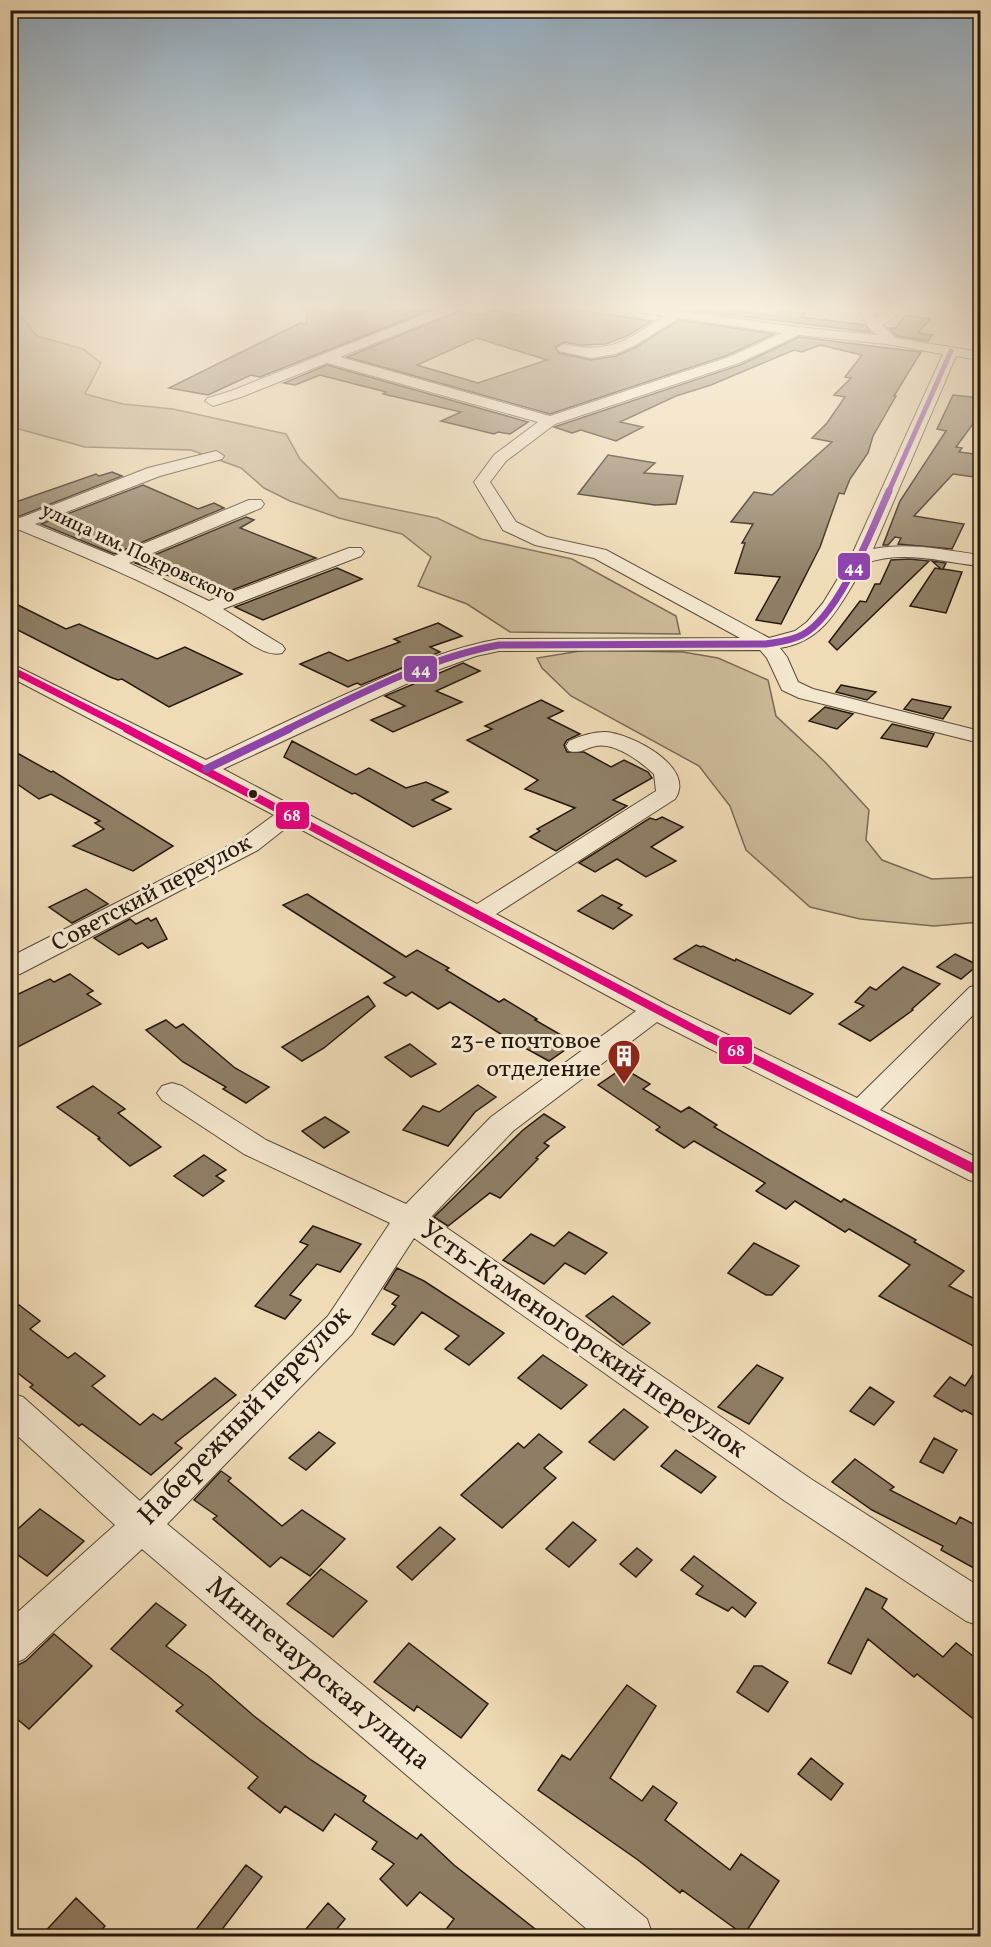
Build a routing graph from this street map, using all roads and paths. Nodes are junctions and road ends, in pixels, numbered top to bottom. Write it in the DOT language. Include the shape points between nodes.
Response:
graph roads {
  1 [pos="219,399"];
  2 [pos="472,399"];
  3 [pos="617,399"];
  4 [pos="930,399"];
  5 [pos="213,401"];
  6 [pos="550,421"];
  7 [pos="216,456"];
  8 [pos="255,504"];
  9 [pos="16,523"];
  10 [pos="355,552"];
  11 [pos="859,559"];
  12 [pos="981,561"];
  13 [pos="114,563"];
  14 [pos="208,608"];
  15 [pos="766,644"];
  16 [pos="275,650"];
  17 [pos="10,669"];
  18 [pos="981,737"];
  19 [pos="577,746"];
  20 [pos="206,769"];
  21 [pos="290,814"];
  22 [pos="477,915"];
  23 [pos="10,969"];
  24 [pos="981,993"];
  25 [pos="655,1010"];
  26 [pos="172,1094"];
  27 [pos="861,1112"];
  28 [pos="981,1172"];
  29 [pos="410,1219"];
  30 [pos="10,1407"];
  31 [pos="141,1525"];
  32 [pos="981,1608"];
  33 [pos="10,1646"];
  34 [pos="630,1936"];
  1 -- 5 [label="street"];
  2 -- 6 [label="street"];
  3 -- 6 [label="street"];
  4 -- 11 [label="street"];
  6 -- 15 [label="street" via="500,458 482,482 509,526 541,541 600,554"];
  7 -- 9 [label="street" via="154,472"];
  8 -- 13 [label="street"];
  9 -- 13 [label="street, улица им. Покровского"];
  10 -- 14 [label="street"];
  11 -- 12 [label="street" via="896,550"];
  11 -- 15 [label="street" via="826,614 808,633 784,643"];
  13 -- 14 [label="street, улица им. Покровского"];
  14 -- 16 [label="street, улица им. Покровского"];
  15 -- 18 [label="street" via="777,657 789,686 806,694"];
  15 -- 20 [label="street" via="475,648 363,694"];
  17 -- 20 [label="street"];
  19 -- 22 [label="street" via="589,740 610,739 647,757 664,770 669,785 667,794"];
  20 -- 21 [label="street"];
  21 -- 22 [label="street"];
  21 -- 23 [label="street, Советский переулок" via="249,845"];
  22 -- 25 [label="street"];
  24 -- 27 [label="street"];
  25 -- 27 [label="street"];
  25 -- 29 [label="street, Набережный переулок" via="502,1124"];
  26 -- 29 [label="street, Усть-Каменогорский переулок" via="255,1147"];
  27 -- 28 [label="street"];
  29 -- 31 [label="street, Набережный переулок" via="340,1325"];
  29 -- 32 [label="street, Усть-Каменогорский переулок" via="798,1490"];
  30 -- 31 [label="street, Мингечаурская улица"];
  31 -- 33 [label="street, Набережный переулок"];
  31 -- 34 [label="street, Мингечаурская улица"];
}
